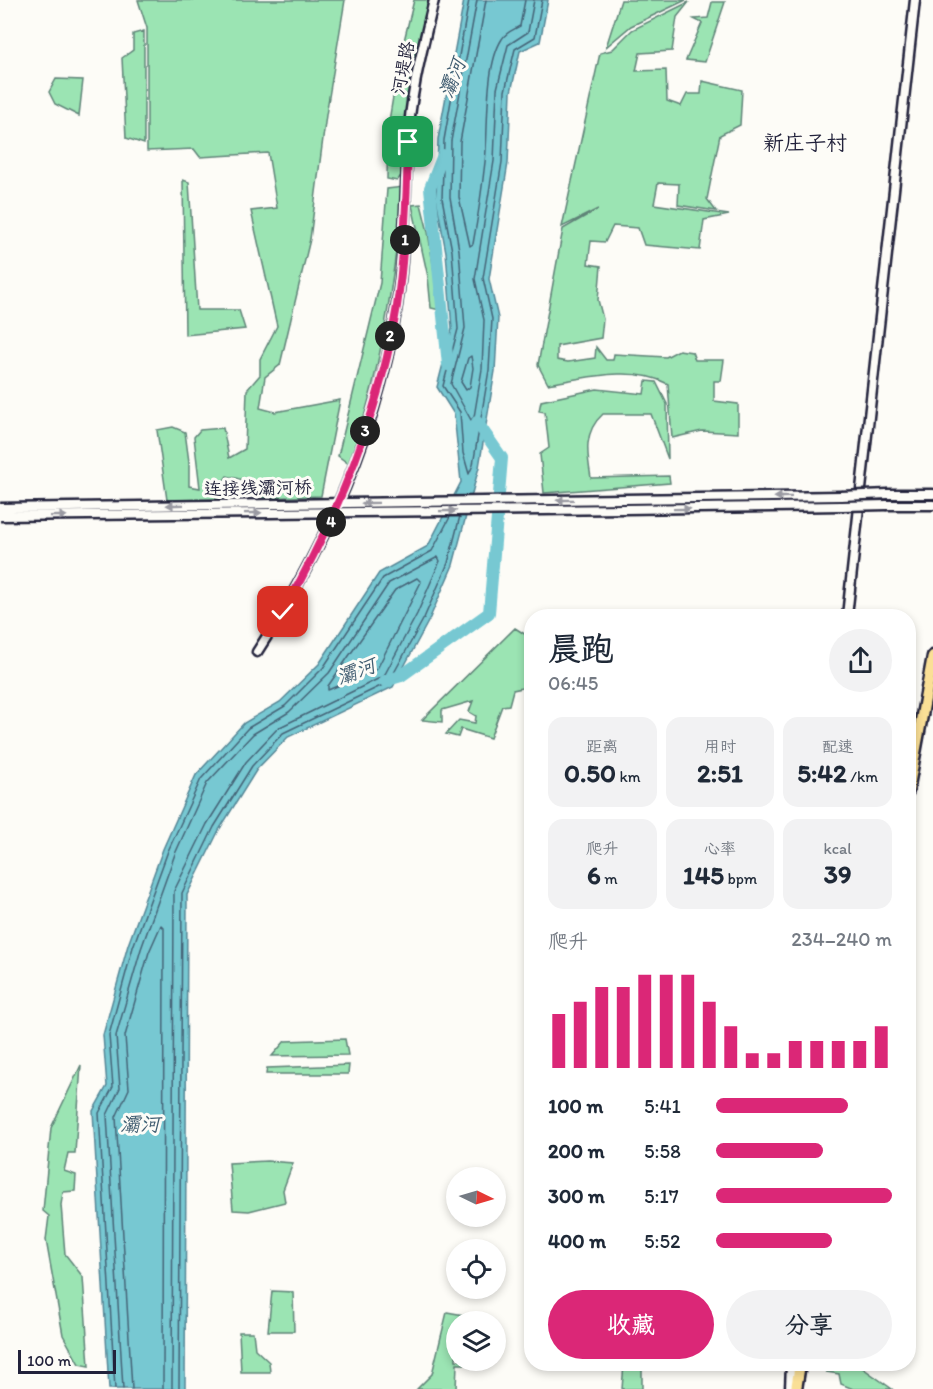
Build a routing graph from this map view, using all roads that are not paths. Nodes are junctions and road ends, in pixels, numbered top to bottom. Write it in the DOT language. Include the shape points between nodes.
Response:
graph roads {
  1 [pos="434,0"];
  2 [pos="915,0"];
  3 [pos="932,494"];
  4 [pos="931,506"];
  5 [pos="0,508"];
  6 [pos="0,516"];
  7 [pos="848,609"];
  8 [pos="257,652"];
  9 [pos="933,656"];
  10 [pos="916,748"];
  11 [pos="791,1371"];
  12 [pos="799,1371"];
  13 [pos="790,1389"];
  14 [pos="796,1389"];
  1 -- 8 [label="main road, 河堤路" via="411,111 402,261 380,379 333,519"];
  2 -- 7 [label="main road"];
  3 -- 5 [label="main road, 连接线灞河桥, one-way, bridge"];
  6 -- 4 [label="main road, 连接线灞河桥, one-way, bridge"];
  9 -- 10 [label="highway"];
  11 -- 13 [label="main road"];
  12 -- 14 [label="highway"];
}
